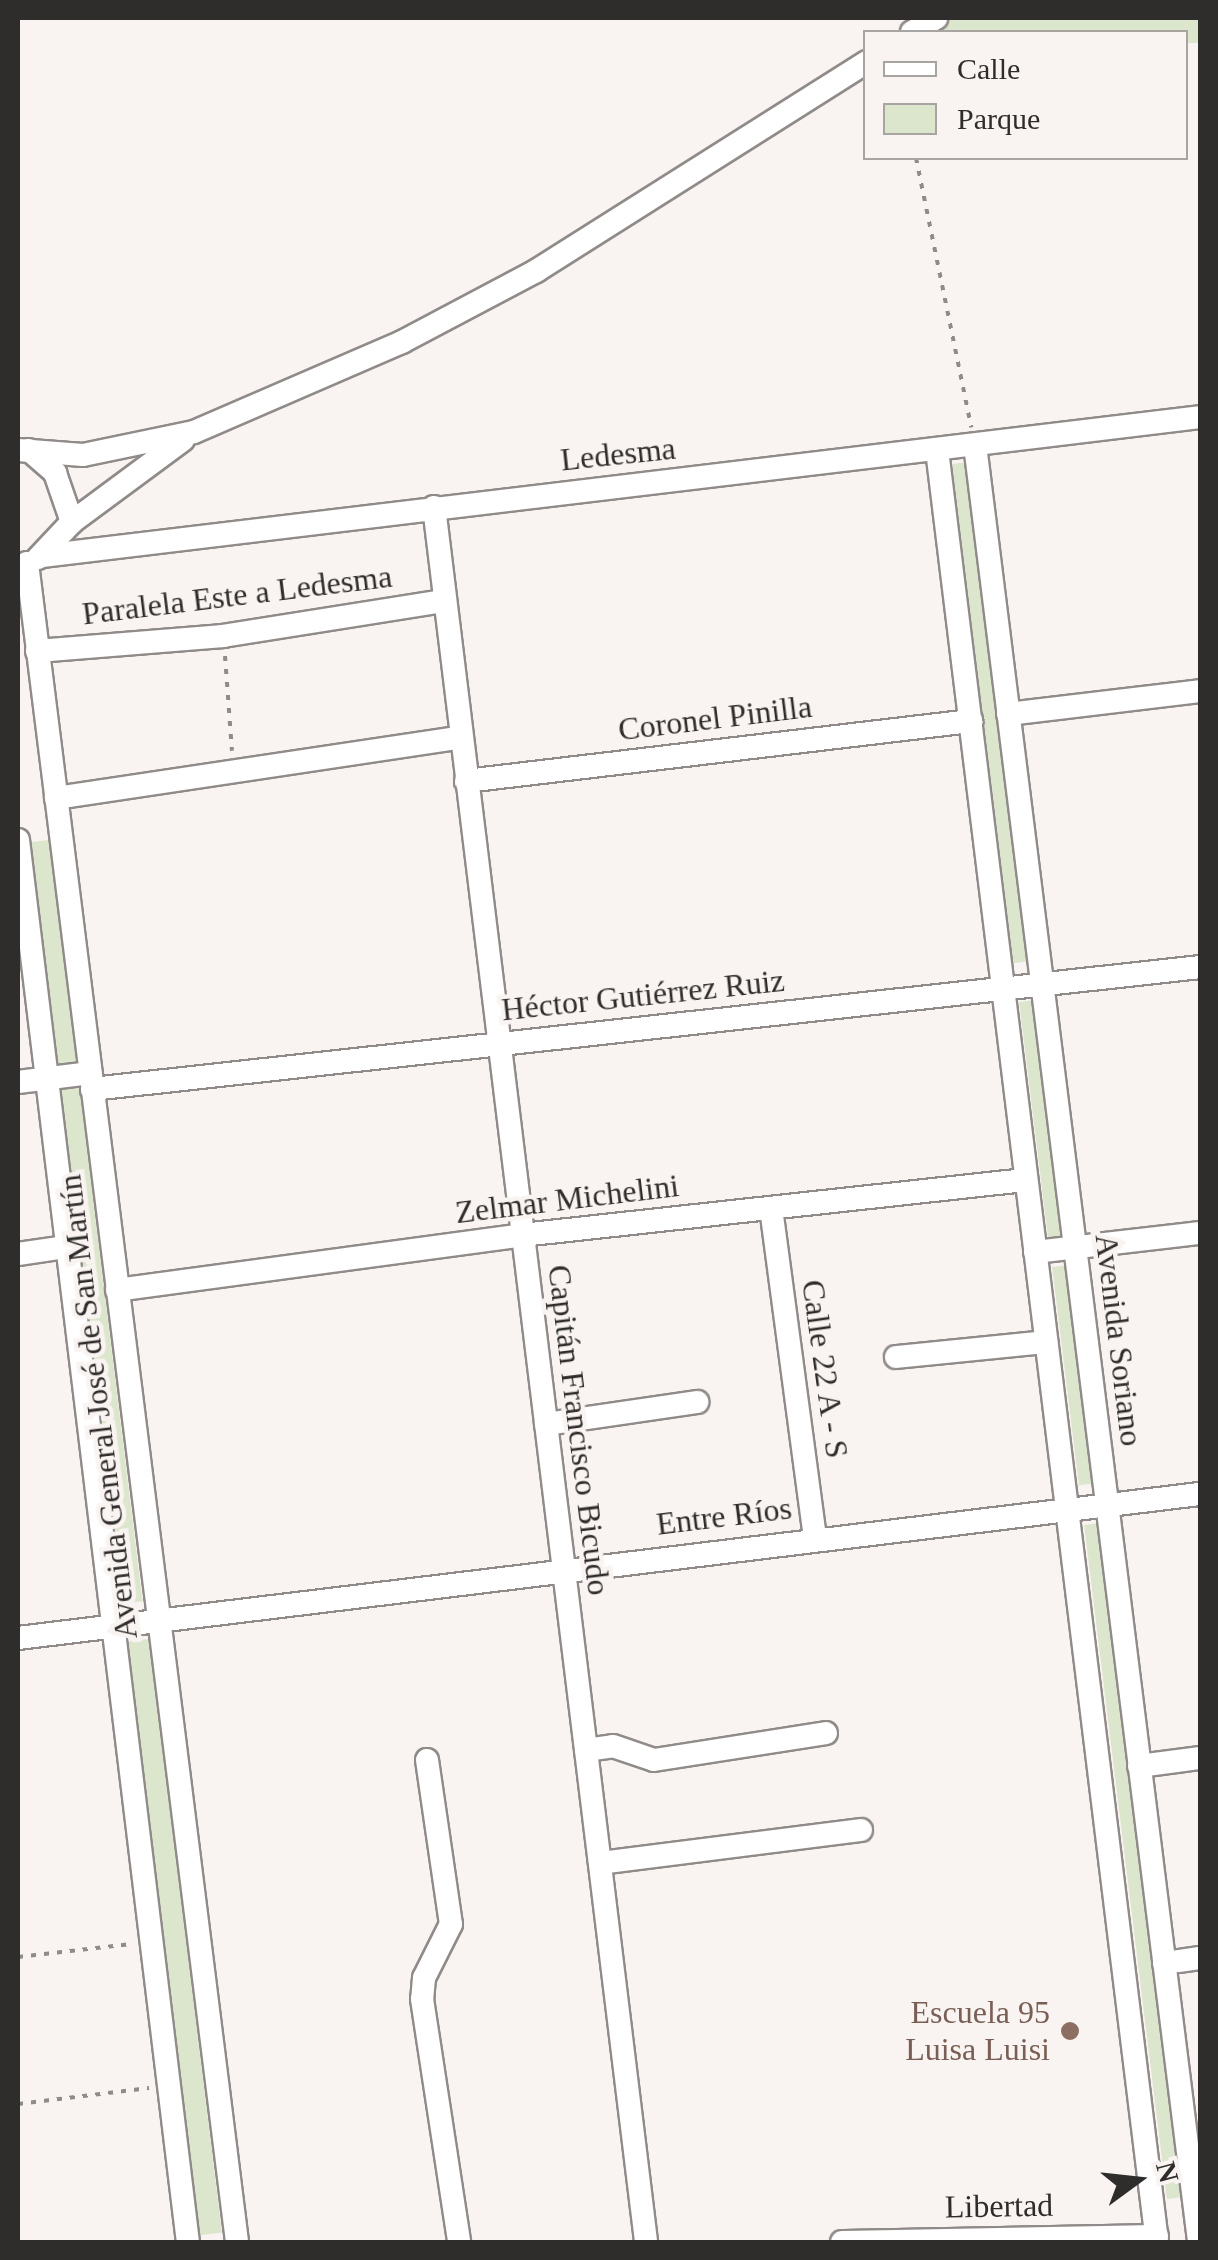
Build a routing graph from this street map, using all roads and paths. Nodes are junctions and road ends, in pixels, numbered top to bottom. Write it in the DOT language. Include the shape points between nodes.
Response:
graph roads {
  1 [pos="863,64"];
  2 [pos="916,160"];
  3 [pos="1200,417"];
  4 [pos="194,432"];
  5 [pos="975,445"];
  6 [pos="23,450"];
  7 [pos="937,450"];
  8 [pos="434,507"];
  9 [pos="80,516"];
  10 [pos="106,548"];
  11 [pos="29,561"];
  12 [pos="444,601"];
  13 [pos="223,636"];
  14 [pos="37,651"];
  15 [pos="1200,691"];
  16 [pos="1008,714"];
  17 [pos="971,721"];
  18 [pos="459,738"];
  19 [pos="234,772"];
  20 [pos="466,780"];
  21 [pos="56,798"];
  22 [pos="18,840"];
  23 [pos="1200,966"];
  24 [pos="1042,984"];
  25 [pos="1002,988"];
  26 [pos="497,1044"];
  27 [pos="47,1080"];
  28 [pos="91,1081"];
  29 [pos="18,1082"];
  30 [pos="1025,1180"];
  31 [pos="771,1208"];
  32 [pos="1200,1233"];
  33 [pos="522,1235"];
  34 [pos="66,1246"];
  35 [pos="1074,1248"];
  36 [pos="1035,1252"];
  37 [pos="18,1254"];
  38 [pos="117,1290"];
  39 [pos="1046,1342"];
  40 [pos="896,1358"];
  41 [pos="698,1402"];
  42 [pos="546,1424"];
  43 [pos="1200,1494"];
  44 [pos="1106,1503"];
  45 [pos="1063,1508"];
  46 [pos="815,1538"];
  47 [pos="564,1568"];
  48 [pos="156,1619"];
  49 [pos="110,1626"];
  50 [pos="18,1638"];
  51 [pos="826,1733"];
  52 [pos="586,1750"];
  53 [pos="1200,1758"];
  54 [pos="427,1760"];
  55 [pos="1139,1766"];
  56 [pos="861,1830"];
  57 [pos="600,1864"];
  58 [pos="150,1942"];
  59 [pos="18,1957"];
  60 [pos="1200,1958"];
  61 [pos="1164,1962"];
  62 [pos="169,2086"];
  63 [pos="18,2104"];
  64 [pos="1197,2208"];
  65 [pos="1156,2230"];
  66 [pos="1055,2240"];
  67 [pos="188,2242"];
  68 [pos="237,2242"];
  69 [pos="459,2242"];
  70 [pos="646,2242"];
  71 [pos="842,2242"];
  72 [pos="1199,2242"];
  1 -- 4 [label="street" via="470,310"];
  2 -- 5 [label="path"];
  3 -- 5 [label="street, Ledesma"];
  4 -- 6 [label="street" via="83,455"];
  4 -- 9 [label="street"];
  5 -- 7 [label="street, Ledesma"];
  5 -- 16 [label="street, Avenida Soriano"];
  6 -- 9 [label="street" via="55,473"];
  7 -- 8 [label="street, Ledesma"];
  7 -- 17 [label="street"];
  8 -- 10 [label="street, Ledesma"];
  8 -- 12 [label="street, Capitán Francisco Bicudo"];
  9 -- 10 [label="street"];
  9 -- 11 [label="street"];
  10 -- 11 [label="street, Ledesma"];
  11 -- 14 [label="street, Avenida General José de San Martín"];
  12 -- 13 [label="street, Paralela Este a Ledesma"];
  12 -- 18 [label="street, Capitán Francisco Bicudo"];
  13 -- 14 [label="street, Paralela Este a Ledesma"];
  13 -- 19 [label="path"];
  14 -- 21 [label="street, Avenida General José de San Martín"];
  15 -- 16 [label="street"];
  16 -- 24 [label="street, Avenida Soriano"];
  17 -- 20 [label="street, Coronel Pinilla"];
  17 -- 25 [label="street"];
  18 -- 19 [label="street"];
  18 -- 20 [label="street, Capitán Francisco Bicudo"];
  19 -- 21 [label="street"];
  20 -- 26 [label="street, Capitán Francisco Bicudo"];
  21 -- 28 [label="street, Avenida General José de San Martín"];
  22 -- 27 [label="street, Avenida General José de San Martín"];
  23 -- 24 [label="street, Héctor Gutiérrez Ruiz"];
  24 -- 25 [label="street, Héctor Gutiérrez Ruiz"];
  24 -- 35 [label="street, Avenida Soriano"];
  25 -- 26 [label="street, Héctor Gutiérrez Ruiz"];
  25 -- 30 [label="street"];
  26 -- 28 [label="street, Héctor Gutiérrez Ruiz"];
  26 -- 33 [label="street, Capitán Francisco Bicudo"];
  27 -- 28 [label="street, Héctor Gutiérrez Ruiz"];
  27 -- 29 [label="street, Héctor Gutiérrez Ruiz"];
  27 -- 34 [label="street, Avenida General José de San Martín"];
  28 -- 38 [label="street, Avenida General José de San Martín"];
  30 -- 31 [label="street, Zelmar Michelini"];
  30 -- 36 [label="street"];
  31 -- 33 [label="street, Zelmar Michelini"];
  31 -- 46 [label="street, Calle 22 A - S"];
  32 -- 35 [label="street"];
  33 -- 38 [label="street, Zelmar Michelini"];
  33 -- 42 [label="street, Capitán Francisco Bicudo"];
  34 -- 37 [label="street"];
  34 -- 49 [label="street, Avenida General José de San Martín"];
  35 -- 36 [label="street"];
  35 -- 44 [label="street, Avenida Soriano"];
  36 -- 39 [label="street"];
  38 -- 48 [label="street, Avenida General José de San Martín"];
  39 -- 40 [label="street"];
  39 -- 45 [label="street"];
  41 -- 42 [label="street"];
  42 -- 47 [label="street, Capitán Francisco Bicudo"];
  43 -- 44 [label="street, Entre Ríos"];
  44 -- 45 [label="street, Entre Ríos"];
  44 -- 55 [label="street, Avenida Soriano"];
  45 -- 46 [label="street, Entre Ríos"];
  45 -- 65 [label="street"];
  46 -- 47 [label="street, Entre Ríos"];
  47 -- 48 [label="street, Entre Ríos"];
  47 -- 52 [label="street, Capitán Francisco Bicudo"];
  48 -- 49 [label="street, Entre Ríos"];
  48 -- 68 [label="street, Avenida General José de San Martín"];
  49 -- 50 [label="street, Entre Ríos"];
  49 -- 58 [label="street, Avenida General José de San Martín"];
  51 -- 52 [label="street" via="654,1760 612,1746"];
  52 -- 57 [label="street, Capitán Francisco Bicudo"];
  53 -- 55 [label="street"];
  54 -- 69 [label="street" via="451,1924 424,1978 422,1999"];
  55 -- 61 [label="street, Avenida Soriano"];
  56 -- 57 [label="street"];
  57 -- 70 [label="street, Capitán Francisco Bicudo"];
  58 -- 59 [label="path"];
  58 -- 62 [label="street, Avenida General José de San Martín"];
  60 -- 61 [label="street"];
  61 -- 64 [label="street, Avenida Soriano"];
  62 -- 63 [label="path"];
  62 -- 67 [label="street, Avenida General José de San Martín"];
  64 -- 65 [label="street, Libertad"];
  64 -- 72 [label="street, Avenida Soriano"];
  65 -- 66 [label="street, Libertad"];
  66 -- 71 [label="street, Libertad"];
}
